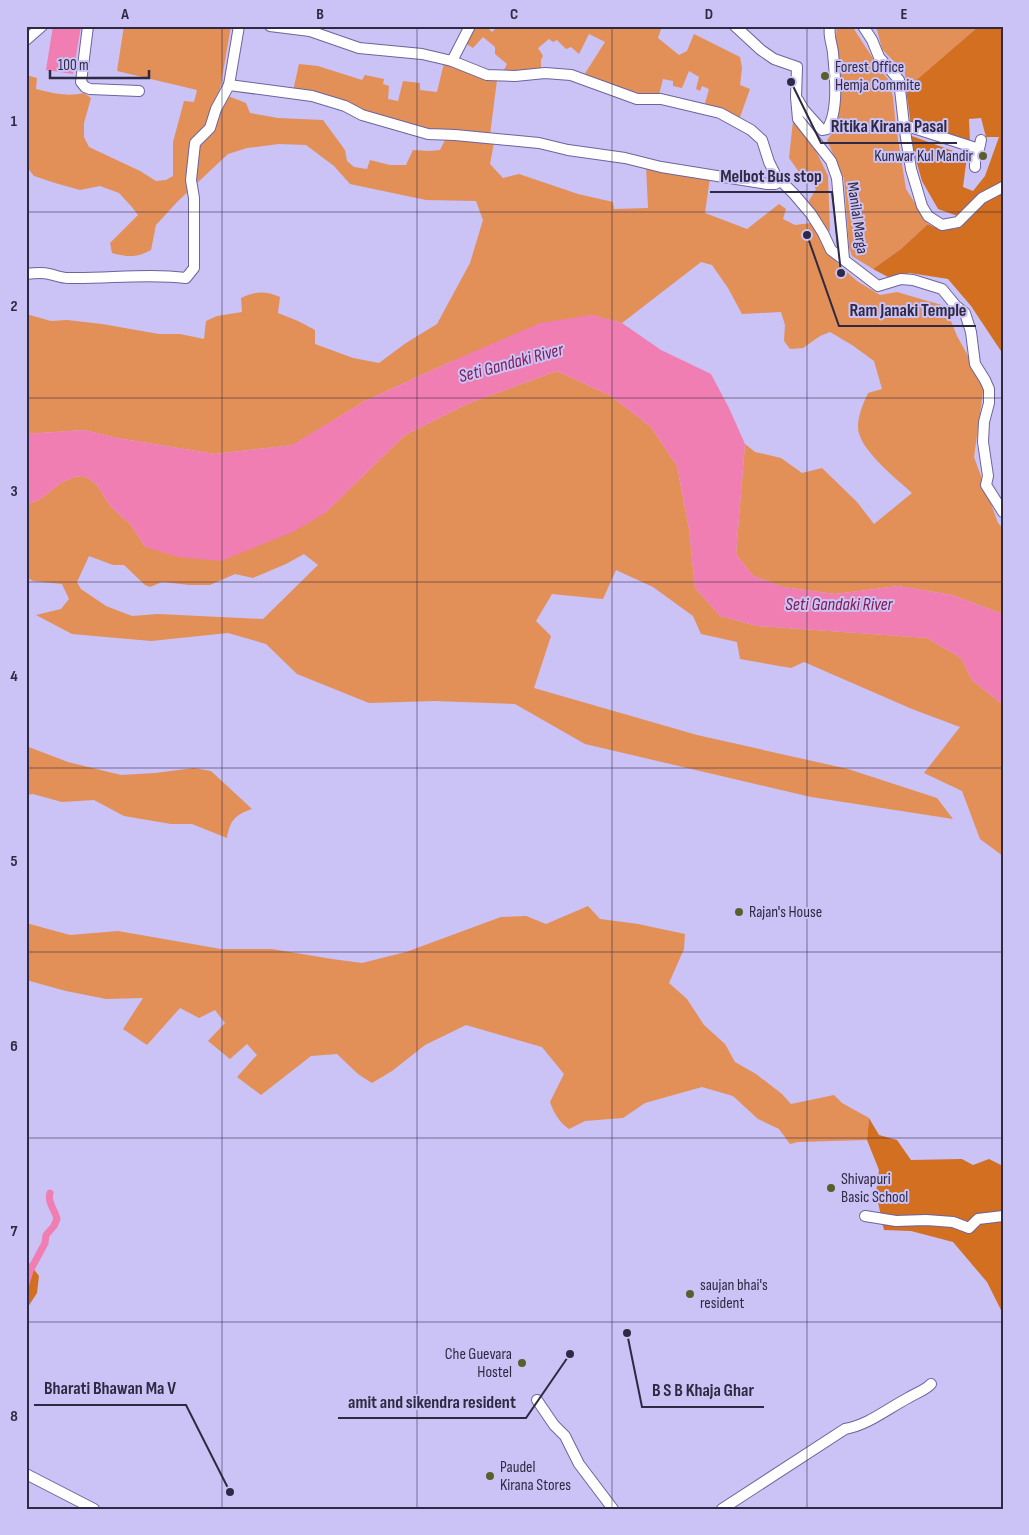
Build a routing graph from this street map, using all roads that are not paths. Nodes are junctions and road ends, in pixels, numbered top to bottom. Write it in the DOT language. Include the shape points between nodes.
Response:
graph roads {
  1 [pos="42,26"];
  2 [pos="88,26"];
  3 [pos="240,26"];
  4 [pos="270,26"];
  5 [pos="470,26"];
  6 [pos="735,26"];
  7 [pos="825,26"];
  8 [pos="830,26"];
  9 [pos="863,26"];
  10 [pos="26,40"];
  11 [pos="833,51"];
  12 [pos="452,61"];
  13 [pos="230,85"];
  14 [pos="139,91"];
  15 [pos="796,97"];
  16 [pos="904,125"];
  17 [pos="975,167"];
  18 [pos="781,181"];
  19 [pos="1003,187"];
  20 [pos="844,259"];
  21 [pos="26,274"];
  22 [pos="1003,512"];
  23 [pos="865,1216"];
  24 [pos="1003,1216"];
  25 [pos="931,1384"];
  26 [pos="537,1400"];
  27 [pos="26,1474"];
  28 [pos="94,1509"];
  29 [pos="613,1509"];
  30 [pos="722,1509"];
  1 -- 10 [label="street"];
  2 -- 14 [label="street" via="81,82 90,88"];
  3 -- 13 [label="street"];
  4 -- 12 [label="street" via="310,31 359,48 422,54"];
  5 -- 12 [label="street"];
  6 -- 15 [label="street, Manilal Marga" via="774,59 797,67"];
  7 -- 11 [label="street" via="826,38"];
  8 -- 11 [label="street" via="828,35"];
  9 -- 16 [label="street" via="879,57 899,80"];
  11 -- 15 [label="street" via="835,110 827,129 822,130 816,125"];
  12 -- 18 [label="street" via="493,76 571,75 638,99 661,98 720,113 762,140 768,162"];
  13 -- 18 [label="street" via="312,96 428,134 539,143 713,176 768,184"];
  13 -- 21 [label="street" via="216,109 210,128 195,143 191,180 194,268 186,278 140,275 66,278 49,273"];
  15 -- 20 [label="street, Manilal Marga" via="798,119 831,162 837,178"];
  16 -- 17 [label="street" via="980,144 973,158"];
  16 -- 19 [label="street" via="911,169 922,206 935,221 942,225 958,222 982,198"];
  18 -- 20 [label="street" via="811,214 831,250"];
  20 -- 22 [label="street, Manilal Marga" via="878,286 913,280 942,289 966,313 975,364 989,389 983,442 988,476 986,484"];
  23 -- 24 [label="street" via="896,1221 953,1222 969,1228 978,1219"];
  25 -- 30 [label="street" via="870,1420 845,1429"];
  26 -- 29 [label="street"];
  27 -- 28 [label="street"];
}
